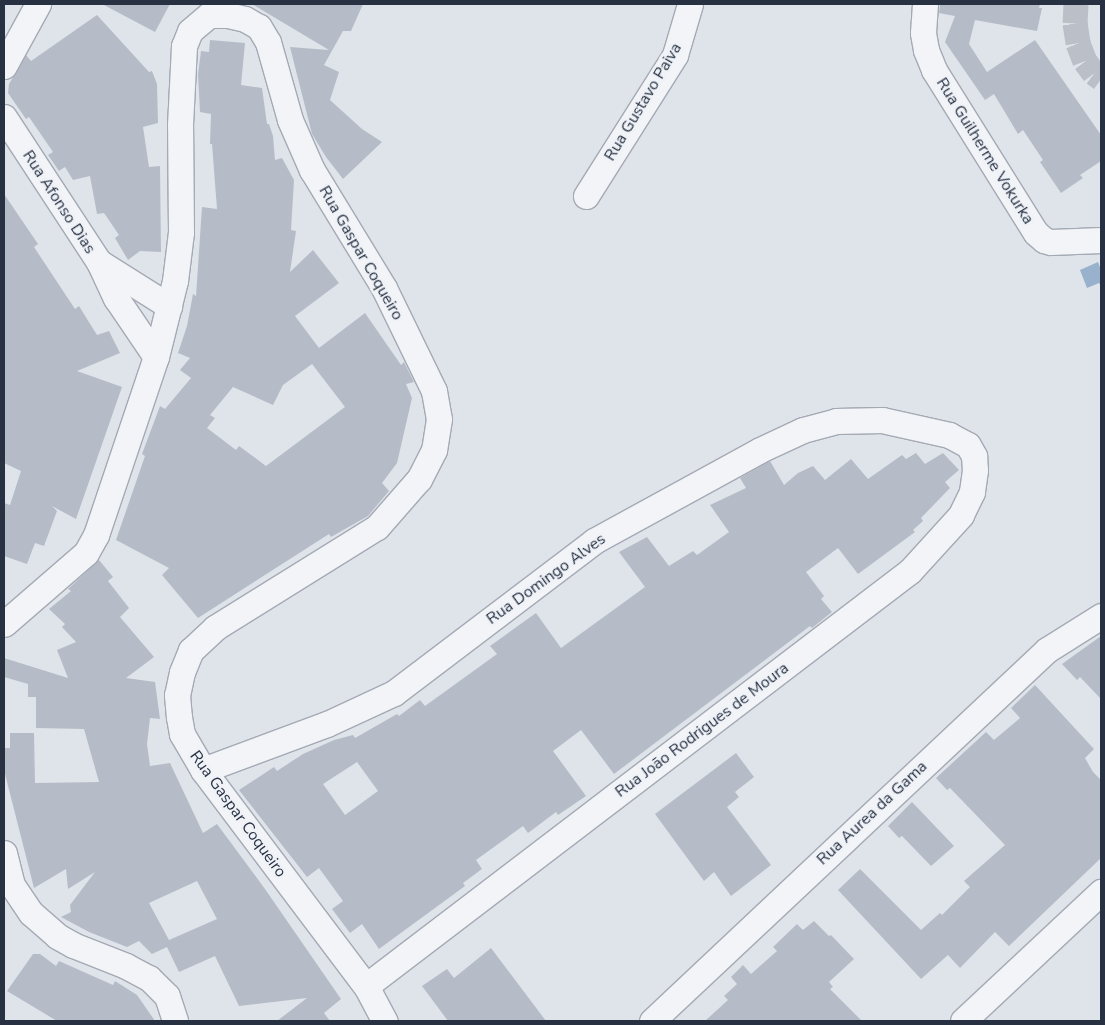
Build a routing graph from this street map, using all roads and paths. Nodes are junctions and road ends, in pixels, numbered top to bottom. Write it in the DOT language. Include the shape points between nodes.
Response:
graph roads {
  1 [pos="38,4"];
  2 [pos="690,4"];
  3 [pos="925,4"];
  4 [pos="203,10"];
  5 [pos="4,66"];
  6 [pos="4,117"];
  7 [pos="586,196"];
  8 [pos="1101,240"];
  9 [pos="99,262"];
  10 [pos="169,306"];
  11 [pos="156,357"];
  12 [pos="958,439"];
  13 [pos="1101,616"];
  14 [pos="4,624"];
  15 [pos="203,770"];
  16 [pos="4,854"];
  17 [pos="1101,892"];
  18 [pos="366,986"];
  19 [pos="175,1021"];
  20 [pos="385,1021"];
  21 [pos="652,1021"];
  22 [pos="963,1021"];
  1 -- 5 [label="street"];
  2 -- 7 [label="street, Rua Gustavo Paiva" via="675,55"];
  3 -- 8 [label="street, Rua Guilherme Vokurka" via="923,33 934,70 1036,233 1050,242"];
  4 -- 10 [label="street, Rua Gaspar Coqueiro" via="184,46 180,126 181,232"];
  4 -- 15 [label="street, Rua Gaspar Coqueiro" via="245,19 258,27 268,42 290,120 312,170 384,288 434,391 438,420 434,450 419,479 376,527 215,628 191,650 177,694 179,717 182,734"];
  6 -- 9 [label="street, Rua Afonso Dias"];
  9 -- 10 [label="street, Rua Afonso Dias"];
  9 -- 11 [label="street, Rua Afonso Dias" via="116,298"];
  10 -- 11 [label="street, Rua Gaspar Coqueiro"];
  11 -- 14 [label="street, Rua Gaspar Coqueiro" via="96,536 86,553"];
  12 -- 15 [label="street, Rua Domingo Alves" via="882,420 836,421 803,430 760,450 594,541 394,693 327,724"];
  12 -- 18 [label="street, Rua João Rodrigues de Moura" via="968,445 974,456 972,492 961,515 910,571"];
  13 -- 21 [label="street, Rua Aurea da Gama" via="1047,650"];
  15 -- 18 [label="street, Rua Gaspar Coqueiro"];
  16 -- 19 [label="street" via="12,885 30,913 73,946 148,978 167,996"];
  17 -- 22 [label="street"];
  18 -- 20 [label="street, Rua Gaspar Coqueiro"];
}
